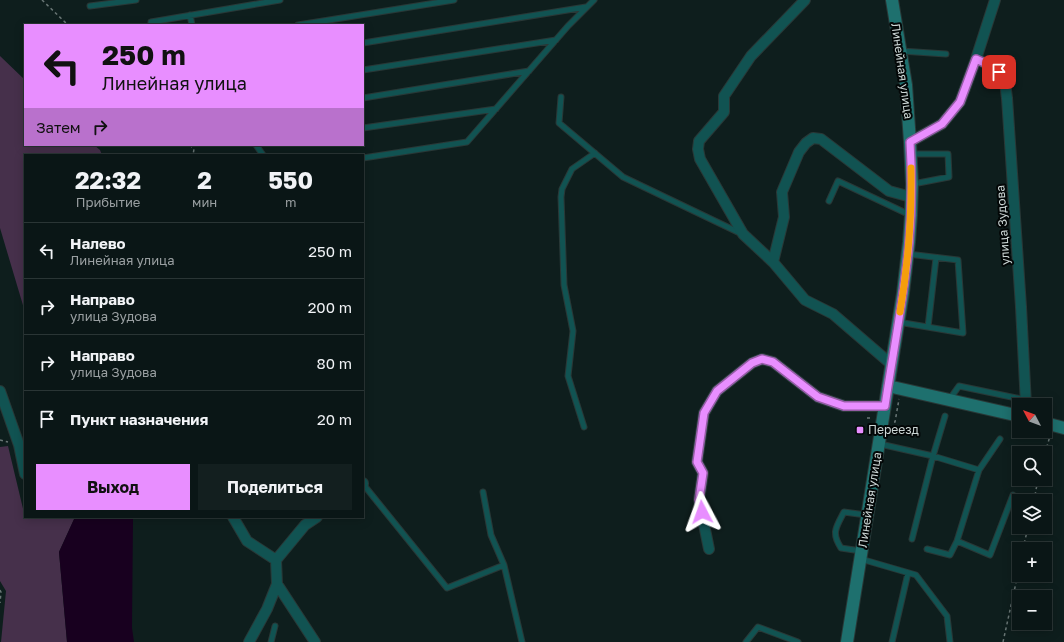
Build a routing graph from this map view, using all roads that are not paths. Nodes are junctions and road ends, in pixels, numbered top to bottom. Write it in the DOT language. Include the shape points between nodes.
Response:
graph roads {
  1 [pos="136,0"];
  2 [pos="280,0"];
  3 [pos="454,0"];
  4 [pos="594,0"];
  5 [pos="805,0"];
  6 [pos="892,0"];
  7 [pos="995,0"];
  8 [pos="90,6"];
  9 [pos="587,7"];
  10 [pos="190,15"];
  11 [pos="151,24"];
  12 [pos="192,24"];
  13 [pos="304,24"];
  14 [pos="556,40"];
  15 [pos="364,43"];
  16 [pos="900,51"];
  17 [pos="946,54"];
  18 [pos="976,59"];
  19 [pos="364,70"];
  20 [pos="529,71"];
  21 [pos="561,97"];
  22 [pos="364,98"];
  23 [pos="496,109"];
  24 [pos="364,128"];
  25 [pos="910,142"];
  26 [pos="595,153"];
  27 [pos="911,154"];
  28 [pos="364,158"];
  29 [pos="912,184"];
  30 [pos="911,197"];
  31 [pos="829,201"];
  32 [pos="911,216"];
  33 [pos="742,234"];
  34 [pos="908,254"];
  35 [pos="936,258"];
  36 [pos="773,262"];
  37 [pos="898,322"];
  38 [pos="928,327"];
  39 [pos="891,364"];
  40 [pos="888,386"];
  41 [pos="0,391"];
  42 [pos="1026,398"];
  43 [pos="1012,399"];
  44 [pos="949,400"];
  45 [pos="885,406"];
  46 [pos="1012,414"];
  47 [pos="945,416"];
  48 [pos="584,427"];
  49 [pos="1000,439"];
  50 [pos="22,444"];
  51 [pos="879,444"];
  52 [pos="933,456"];
  53 [pos="24,464"];
  54 [pos="979,470"];
  55 [pos="364,485"];
  56 [pos="483,492"];
  57 [pos="1012,498"];
  58 [pos="867,515"];
  59 [pos="234,518"];
  60 [pos="316,518"];
  61 [pos="912,539"];
  62 [pos="957,541"];
  63 [pos="708,549"];
  64 [pos="927,549"];
  65 [pos="861,555"];
  66 [pos="276,560"];
  67 [pos="504,565"];
  68 [pos="908,572"];
  69 [pos="277,584"];
  70 [pos="275,626"];
  71 [pos="249,642"];
  72 [pos="271,642"];
  73 [pos="315,642"];
  74 [pos="522,642"];
  75 [pos="746,642"];
  76 [pos="798,642"];
  77 [pos="847,642"];
  78 [pos="892,642"];
  79 [pos="950,642"];
  1 -- 8 [label="lane"];
  2 -- 10 [label="lane"];
  3 -- 13 [label="lane"];
  4 -- 9 [label="lane"];
  5 -- 33 [label="street" via="751,56 724,96 724,112 699,141 700,159"];
  6 -- 16 [label="street, Линейная улица"];
  7 -- 18 [label="street"];
  9 -- 14 [label="lane"];
  9 -- 15 [label="lane"];
  10 -- 11 [label="lane"];
  10 -- 12 [label="lane"];
  14 -- 19 [label="lane"];
  14 -- 20 [label="lane"];
  16 -- 17 [label="lane"];
  16 -- 25 [label="street, Линейная улица" via="906,85"];
  18 -- 25 [label="street" via="960,102 942,124"];
  18 -- 42 [label="street, улица Зудова" via="999,72 1004,80 1007,98"];
  20 -- 22 [label="lane"];
  20 -- 23 [label="lane"];
  21 -- 26 [label="lane" via="559,123"];
  23 -- 24 [label="lane"];
  23 -- 28 [label="lane" via="467,142"];
  25 -- 27 [label="street, Линейная улица"];
  26 -- 33 [label="lane" via="623,177"];
  26 -- 48 [label="lane" via="572,169 562,189 561,198 564,284 573,331 568,376"];
  27 -- 29 [label="street, Линейная улица"];
  27 -- 29 [label="lane" via="948,154 949,177"];
  29 -- 30 [label="street, Линейная улица"];
  30 -- 32 [label="street, Линейная улица"];
  30 -- 36 [label="street" via="889,191 821,139 813,138 799,152 782,192 784,217"];
  31 -- 32 [label="lane" via="838,181"];
  32 -- 34 [label="street, Линейная улица"];
  33 -- 36 [label="street"];
  34 -- 35 [label="lane"];
  34 -- 37 [label="street, Линейная улица"];
  35 -- 38 [label="lane"];
  35 -- 38 [label="lane" via="958,260 963,333"];
  36 -- 39 [label="street" via="805,300 833,314"];
  37 -- 38 [label="lane"];
  37 -- 39 [label="street, Линейная улица"];
  39 -- 40 [label="street, Линейная улица"];
  40 -- 44 [label="street"];
  40 -- 45 [label="street, Линейная улица"];
  41 -- 50 [label="street"];
  43 -- 44 [label="lane" via="959,386"];
  44 -- 46 [label="street"];
  45 -- 51 [label="street, Линейная улица"];
  45 -- 63 [label="street" via="844,406 818,397 773,362 762,359 752,363 717,391 704,413 697,462 703,473 699,500"];
  47 -- 52 [label="lane"];
  49 -- 54 [label="lane"];
  50 -- 53 [label="street"];
  51 -- 52 [label="lane"];
  51 -- 58 [label="street, Линейная улица"];
  52 -- 54 [label="lane"];
  52 -- 61 [label="lane"];
  54 -- 62 [label="lane"];
  55 -- 67 [label="lane" via="446,588"];
  56 -- 67 [label="lane" via="491,535"];
  57 -- 62 [label="lane" via="990,555"];
  58 -- 65 [label="street, Линейная улица"];
  58 -- 65 [label="lane" via="844,512 836,527 836,540 841,548"];
  59 -- 66 [label="street" via="247,542"];
  60 -- 66 [label="street" via="305,525"];
  62 -- 64 [label="lane" via="950,555"];
  65 -- 68 [label="lane"];
  65 -- 77 [label="street, Линейная улица"];
  66 -- 69 [label="street"];
  67 -- 74 [label="lane"];
  68 -- 78 [label="lane"];
  68 -- 79 [label="lane" via="916,575 947,616"];
  69 -- 71 [label="street" via="268,609"];
  69 -- 73 [label="street"];
  70 -- 72 [label="lane"];
  75 -- 76 [label="lane" via="758,627"];
}
